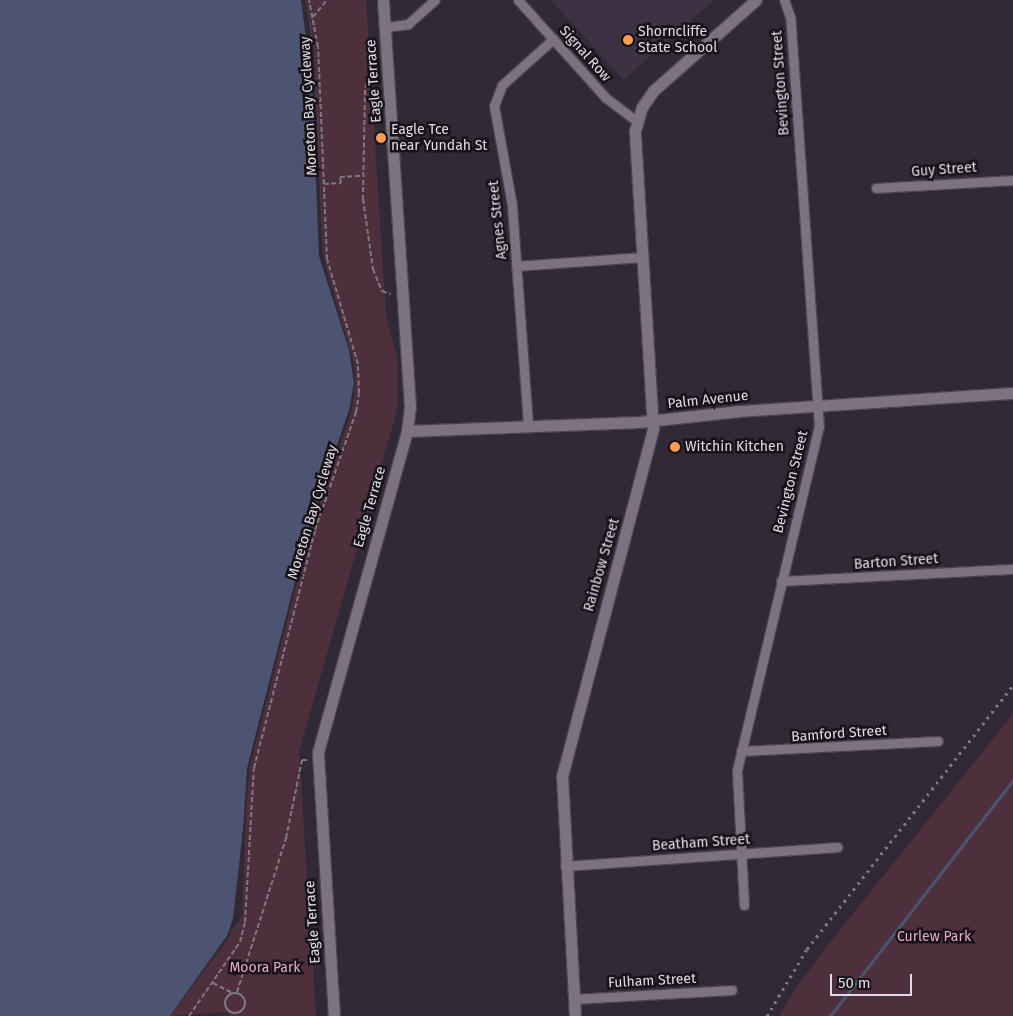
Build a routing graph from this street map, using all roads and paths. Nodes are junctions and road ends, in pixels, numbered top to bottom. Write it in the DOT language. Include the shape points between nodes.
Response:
graph roads {
  1 [pos="309,0"];
  2 [pos="327,0"];
  3 [pos="383,0"];
  4 [pos="435,0"];
  5 [pos="518,0"];
  6 [pos="756,0"];
  7 [pos="784,0"];
  8 [pos="313,17"];
  9 [pos="385,27"];
  10 [pos="553,39"];
  11 [pos="376,75"];
  12 [pos="637,120"];
  13 [pos="362,176"];
  14 [pos="1013,180"];
  15 [pos="324,184"];
  16 [pos="876,188"];
  17 [pos="642,257"];
  18 [pos="516,266"];
  19 [pos="390,294"];
  20 [pos="1013,393"];
  21 [pos="816,406"];
  22 [pos="653,421"];
  23 [pos="528,424"];
  24 [pos="407,431"];
  25 [pos="1013,569"];
  26 [pos="781,581"];
  27 [pos="938,741"];
  28 [pos="740,751"];
  29 [pos="309,760"];
  30 [pos="837,847"];
  31 [pos="740,854"];
  32 [pos="565,866"];
  33 [pos="744,905"];
  34 [pos="213,982"];
  35 [pos="732,990"];
  36 [pos="237,992"];
  37 [pos="233,993"];
  38 [pos="574,999"];
  39 [pos="189,1016"];
  40 [pos="334,1016"];
  41 [pos="575,1016"];
  1 -- 8 [label="path, Moreton Bay Cycleway"];
  2 -- 8 [label="path"];
  3 -- 9 [label="street, Eagle Terrace"];
  4 -- 9 [label="street" via="408,24"];
  5 -- 10 [label="street, Signal Row"];
  6 -- 12 [label="street" via="653,91"];
  7 -- 21 [label="street, Bevington Street" via="790,17"];
  8 -- 15 [label="path, Moreton Bay Cycleway" via="318,47"];
  9 -- 24 [label="street, Eagle Terrace" via="410,377"];
  10 -- 12 [label="street, Signal Row" via="606,98"];
  10 -- 18 [label="street, Agnes Street" via="502,85 494,106 510,187"];
  11 -- 13 [label="path" via="369,76 364,90"];
  12 -- 17 [label="street, Rainbow Street" via="635,143"];
  13 -- 15 [label="path" via="340,177 340,183"];
  13 -- 19 [label="path" via="373,268 382,291"];
  14 -- 16 [label="street, Guy Street"];
  15 -- 34 [label="path, Moreton Bay Cycleway" via="327,259 358,364 359,393 356,412 315,530 254,768 245,922 240,942"];
  17 -- 18 [label="street"];
  17 -- 22 [label="street, Rainbow Street"];
  18 -- 23 [label="street, Agnes Street"];
  20 -- 21 [label="street, Palm Avenue"];
  21 -- 22 [label="street, Palm Avenue"];
  21 -- 26 [label="street, Bevington Street" via="817,438"];
  22 -- 23 [label="street, Palm Avenue"];
  22 -- 32 [label="street, Rainbow Street" via="650,449 565,755 561,792"];
  23 -- 24 [label="street, Palm Avenue"];
  24 -- 40 [label="street, Eagle Terrace" via="318,752"];
  25 -- 26 [label="street, Barton Street"];
  26 -- 28 [label="street, Bevington Street"];
  27 -- 28 [label="street, Bamford Street"];
  28 -- 31 [label="street, Bevington Street" via="736,782"];
  29 -- 36 [label="path" via="302,760 286,838"];
  30 -- 31 [label="street, Beatham Street"];
  31 -- 32 [label="street, Beatham Street"];
  31 -- 33 [label="street, Bevington Street"];
  32 -- 38 [label="street, Rainbow Street"];
  34 -- 37 [label="path"];
  34 -- 39 [label="path, Moreton Bay Cycleway"];
  35 -- 38 [label="street, Fulham Street"];
  36 -- 37 [label="path"];
  36 -- 37 [label="path" via="244,996 246,1004 242,1011 234,1013 225,1005 226,997"];
  38 -- 41 [label="street, Rainbow Street"];
}
